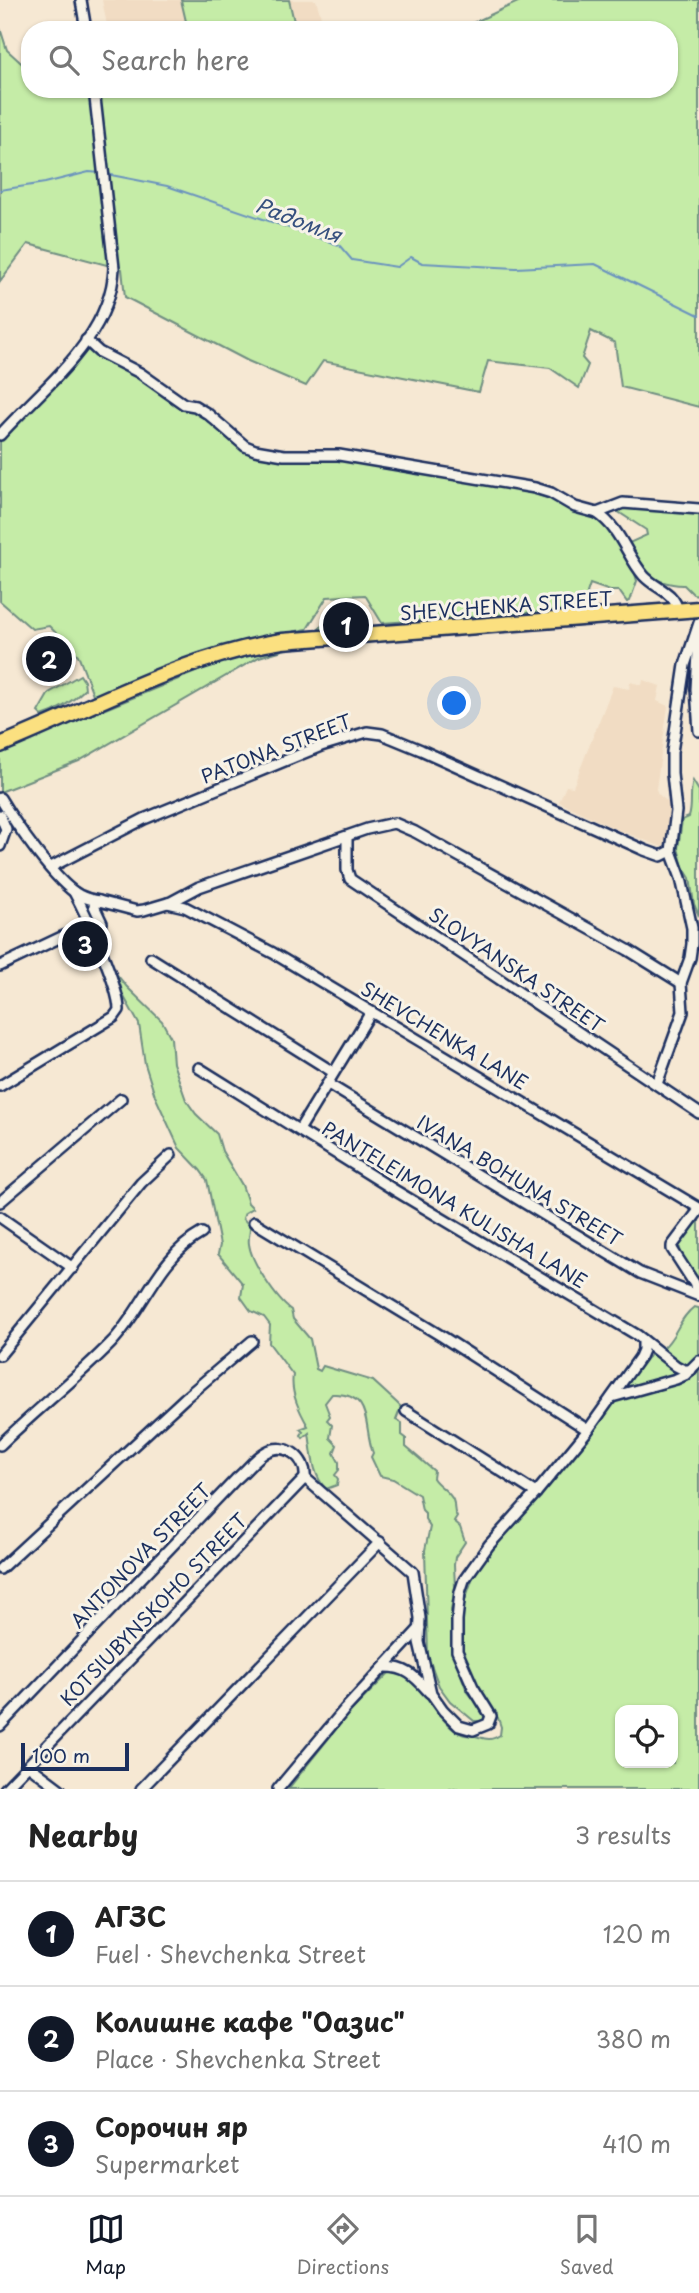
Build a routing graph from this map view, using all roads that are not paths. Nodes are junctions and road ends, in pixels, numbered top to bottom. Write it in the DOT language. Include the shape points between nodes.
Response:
graph roads {
  1 [pos="81,0"];
  2 [pos="84,21"];
  3 [pos="95,98"];
  4 [pos="86,340"];
  5 [pos="0,435"];
  6 [pos="699,509"];
  7 [pos="597,513"];
  8 [pos="699,610"];
  9 [pos="678,611"];
  10 [pos="699,623"];
  11 [pos="699,634"];
  12 [pos="699,731"];
  13 [pos="0,745"];
  14 [pos="0,798"];
  15 [pos="0,816"];
  16 [pos="347,836"];
  17 [pos="0,846"];
  18 [pos="671,851"];
  19 [pos="51,867"];
  20 [pos="74,892"];
  21 [pos="99,901"];
  22 [pos="168,903"];
  23 [pos="102,923"];
  24 [pos="89,925"];
  25 [pos="151,958"];
  26 [pos="103,959"];
  27 [pos="0,966"];
  28 [pos="681,983"];
  29 [pos="371,1012"];
  30 [pos="199,1068"];
  31 [pos="333,1072"];
  32 [pos="328,1084"];
  33 [pos="657,1084"];
  34 [pos="0,1086"];
  35 [pos="121,1098"];
  36 [pos="699,1113"];
  37 [pos="299,1130"];
  38 [pos="171,1155"];
  39 [pos="0,1202"];
  40 [pos="699,1209"];
  41 [pos="0,1217"];
  42 [pos="254,1222"];
  43 [pos="202,1233"];
  44 [pos="73,1268"];
  45 [pos="699,1296"];
  46 [pos="643,1339"];
  47 [pos="252,1341"];
  48 [pos="0,1355"];
  49 [pos="699,1361"];
  50 [pos="691,1370"];
  51 [pos="611,1398"];
  52 [pos="406,1411"];
  53 [pos="588,1430"];
  54 [pos="0,1445"];
  55 [pos="305,1478"];
  56 [pos="536,1493"];
  57 [pos="380,1542"];
  58 [pos="0,1569"];
  59 [pos="421,1627"];
  60 [pos="386,1668"];
  61 [pos="431,1693"];
  62 [pos="0,1726"];
  63 [pos="28,1765"];
  64 [pos="5,1789"];
  65 [pos="60,1789"];
  66 [pos="141,1789"];
  67 [pos="278,1789"];
  1 -- 2 [label="street"];
  3 -- 4 [label="street" via="114,268 108,303"];
  4 -- 5 [label="street"];
  4 -- 7 [label="street" via="184,404 208,414 255,450 339,455 535,488"];
  6 -- 7 [label="street" via="623,503"];
  7 -- 9 [label="street" via="612,524 644,576 672,597"];
  8 -- 9 [label="main road, SHEVCHENKA STREET"];
  9 -- 13 [label="main road, SHEVCHENKA STREET" via="247,646 194,663"];
  10 -- 18 [label="street" via="685,665 673,752 676,811"];
  11 -- 12 [label="street"];
  14 -- 19 [label="street"];
  15 -- 17 [label="street" via="6,830"];
  16 -- 22 [label="street" via="199,887"];
  16 -- 28 [label="street" via="386,823 402,825"];
  16 -- 33 [label="street, SLOVYANSKA STREET" via="351,879"];
  18 -- 19 [label="street, PATONA STREET" via="661,856 644,850 481,775 373,732 338,740 144,819"];
  18 -- 28 [label="street" via="693,936"];
  19 -- 20 [label="street"];
  20 -- 21 [label="street"];
  20 -- 24 [label="street"];
  21 -- 22 [label="street" via="136,911"];
  21 -- 23 [label="street" via="94,906"];
  22 -- 29 [label="street, SHEVCHENKA LANE" via="251,941"];
  23 -- 24 [label="street"];
  23 -- 26 [label="street"];
  24 -- 26 [label="street"];
  24 -- 27 [label="street"];
  25 -- 31 [label="street"];
  26 -- 34 [label="street" via="119,1003 117,1015"];
  28 -- 33 [label="street" via="683,1012"];
  29 -- 31 [label="street"];
  29 -- 40 [label="street, SHEVCHENKA LANE"];
  30 -- 37 [label="street, PANTELEIMONA KULISHA LANE"];
  31 -- 32 [label="street"];
  32 -- 37 [label="street"];
  32 -- 45 [label="street, IVANA BOHUNA STREET" via="640,1273"];
  33 -- 36 [label="street, SLOVYANSKA STREET"];
  35 -- 39 [label="street"];
  37 -- 46 [label="street, PANTELEIMONA KULISHA LANE"];
  38 -- 44 [label="street" via="141,1183"];
  40 -- 45 [label="street" via="672,1246"];
  41 -- 44 [label="street"];
  42 -- 53 [label="street"];
  43 -- 54 [label="street" via="173,1255 112,1342"];
  44 -- 48 [label="street"];
  46 -- 50 [label="street, PANTELEIMONA KULISHA LANE" via="676,1366"];
  46 -- 51 [label="street" via="640,1357"];
  47 -- 58 [label="street"];
  49 -- 50 [label="street"];
  50 -- 51 [label="street" via="676,1379"];
  51 -- 53 [label="street"];
  52 -- 56 [label="street"];
  53 -- 56 [label="street"];
  55 -- 57 [label="street"];
  55 -- 62 [label="street, ANTONOVA STREET" via="303,1461 294,1453 280,1449 264,1454"];
  55 -- 63 [label="street, KOTSIUBYNSKOHO STREET"];
  56 -- 61 [label="street" via="476,1564 460,1592 457,1651 490,1720 483,1728 466,1729 452,1720"];
  57 -- 59 [label="street" via="413,1572"];
  57 -- 66 [label="street"];
  59 -- 60 [label="street"];
  59 -- 61 [label="street" via="419,1642"];
  60 -- 61 [label="street" via="399,1667 410,1673"];
  60 -- 67 [label="street"];
  63 -- 64 [label="street, KOTSIUBYNSKOHO STREET"];
  63 -- 65 [label="street"];
}
